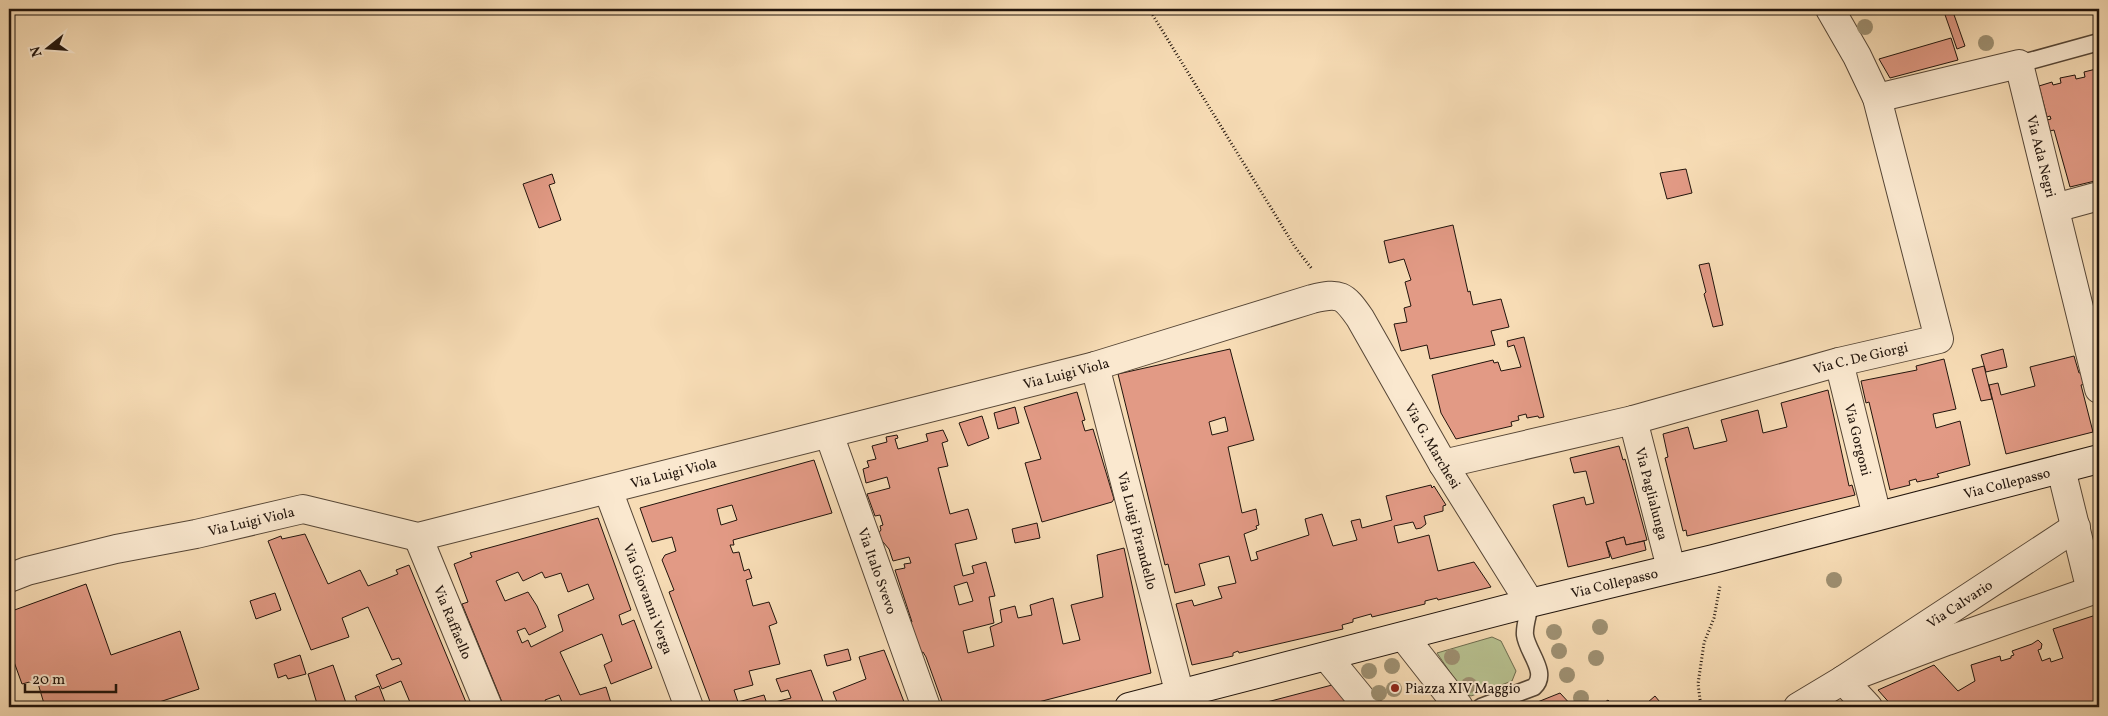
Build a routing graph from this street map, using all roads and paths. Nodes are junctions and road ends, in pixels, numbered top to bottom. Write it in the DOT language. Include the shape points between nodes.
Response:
graph roads {
  1 [pos="1149,9"];
  2 [pos="1830,9"];
  3 [pos="2099,42"];
  4 [pos="2019,64"];
  5 [pos="1877,98"];
  6 [pos="2099,196"];
  7 [pos="2055,208"];
  8 [pos="1333,294"];
  9 [pos="1839,362"];
  10 [pos="1095,366"];
  11 [pos="2099,390"];
  12 [pos="1633,420"];
  13 [pos="829,434"];
  14 [pos="2099,459"];
  15 [pos="1443,464"];
  16 [pos="2061,468"];
  17 [pos="608,490"];
  18 [pos="1877,516"];
  19 [pos="2076,527"];
  20 [pos="418,537"];
  21 [pos="1713,559"];
  22 [pos="1671,568"];
  23 [pos="9,578"];
  24 [pos="2095,590"];
  25 [pos="1530,603"];
  26 [pos="1404,637"];
  27 [pos="1327,657"];
  28 [pos="1843,680"];
  29 [pos="1185,701"];
  30 [pos="488,707"];
  31 [pos="689,707"];
  32 [pos="926,707"];
  33 [pos="1129,707"];
  34 [pos="1368,707"];
  35 [pos="1459,707"];
  36 [pos="1481,707"];
  37 [pos="1701,707"];
  38 [pos="1798,707"];
  39 [pos="1868,707"];
  1 -- 8 [label="path" via="1295,247"];
  2 -- 5 [label="street, Via C. De Giorgi"];
  3 -- 4 [label="lane"];
  4 -- 5 [label="street"];
  4 -- 7 [label="street, Via Ada Negri"];
  5 -- 9 [label="street, Via C. De Giorgi" via="1939,339"];
  6 -- 7 [label="street"];
  7 -- 11 [label="street, Via Ada Negri"];
  8 -- 10 [label="street, Via Luigi Viola"];
  8 -- 15 [label="street, Via G. Marchesi" via="1349,302 1360,318"];
  9 -- 12 [label="street, Via C. De Giorgi"];
  9 -- 18 [label="street, Via Gorgoni"];
  10 -- 13 [label="street, Via Luigi Viola"];
  10 -- 29 [label="street, Via Luigi Pirandello"];
  12 -- 15 [label="street, Via C. De Giorgi"];
  12 -- 22 [label="street, Via Paglialunga"];
  13 -- 17 [label="street, Via Luigi Viola"];
  13 -- 32 [label="street, Via Italo Svevo"];
  14 -- 16 [label="street, Via Collepasso"];
  15 -- 25 [label="street, Via G. Marchesi"];
  16 -- 18 [label="street, Via Collepasso"];
  16 -- 19 [label="street, Via Calvario"];
  17 -- 20 [label="street, Via Luigi Viola"];
  17 -- 31 [label="street, Via Giovanni Verga"];
  18 -- 21 [label="street, Via Collepasso"];
  19 -- 24 [label="street, Via Calvario"];
  19 -- 28 [label="street, Via Calvario"];
  20 -- 23 [label="street, Via Luigi Viola" via="304,509 116,549"];
  20 -- 30 [label="street, Via Raffaello"];
  21 -- 22 [label="street, Via Collepasso"];
  21 -- 37 [label="path" via="1721,581 1714,618 1704,643 1698,684"];
  22 -- 25 [label="street, Via Collepasso"];
  24 -- 28 [label="street, Via Calvario" via="1947,640"];
  25 -- 26 [label="street, Via Collepasso"];
  25 -- 36 [label="lane" via="1525,635 1540,675 1539,682 1534,687"];
  26 -- 27 [label="street, Via Collepasso"];
  26 -- 35 [label="street"];
  27 -- 29 [label="street, Via Collepasso"];
  27 -- 34 [label="street"];
  28 -- 38 [label="street, Via Calvario"];
  28 -- 39 [label="street"];
  29 -- 33 [label="street, Via Collepasso"];
}
